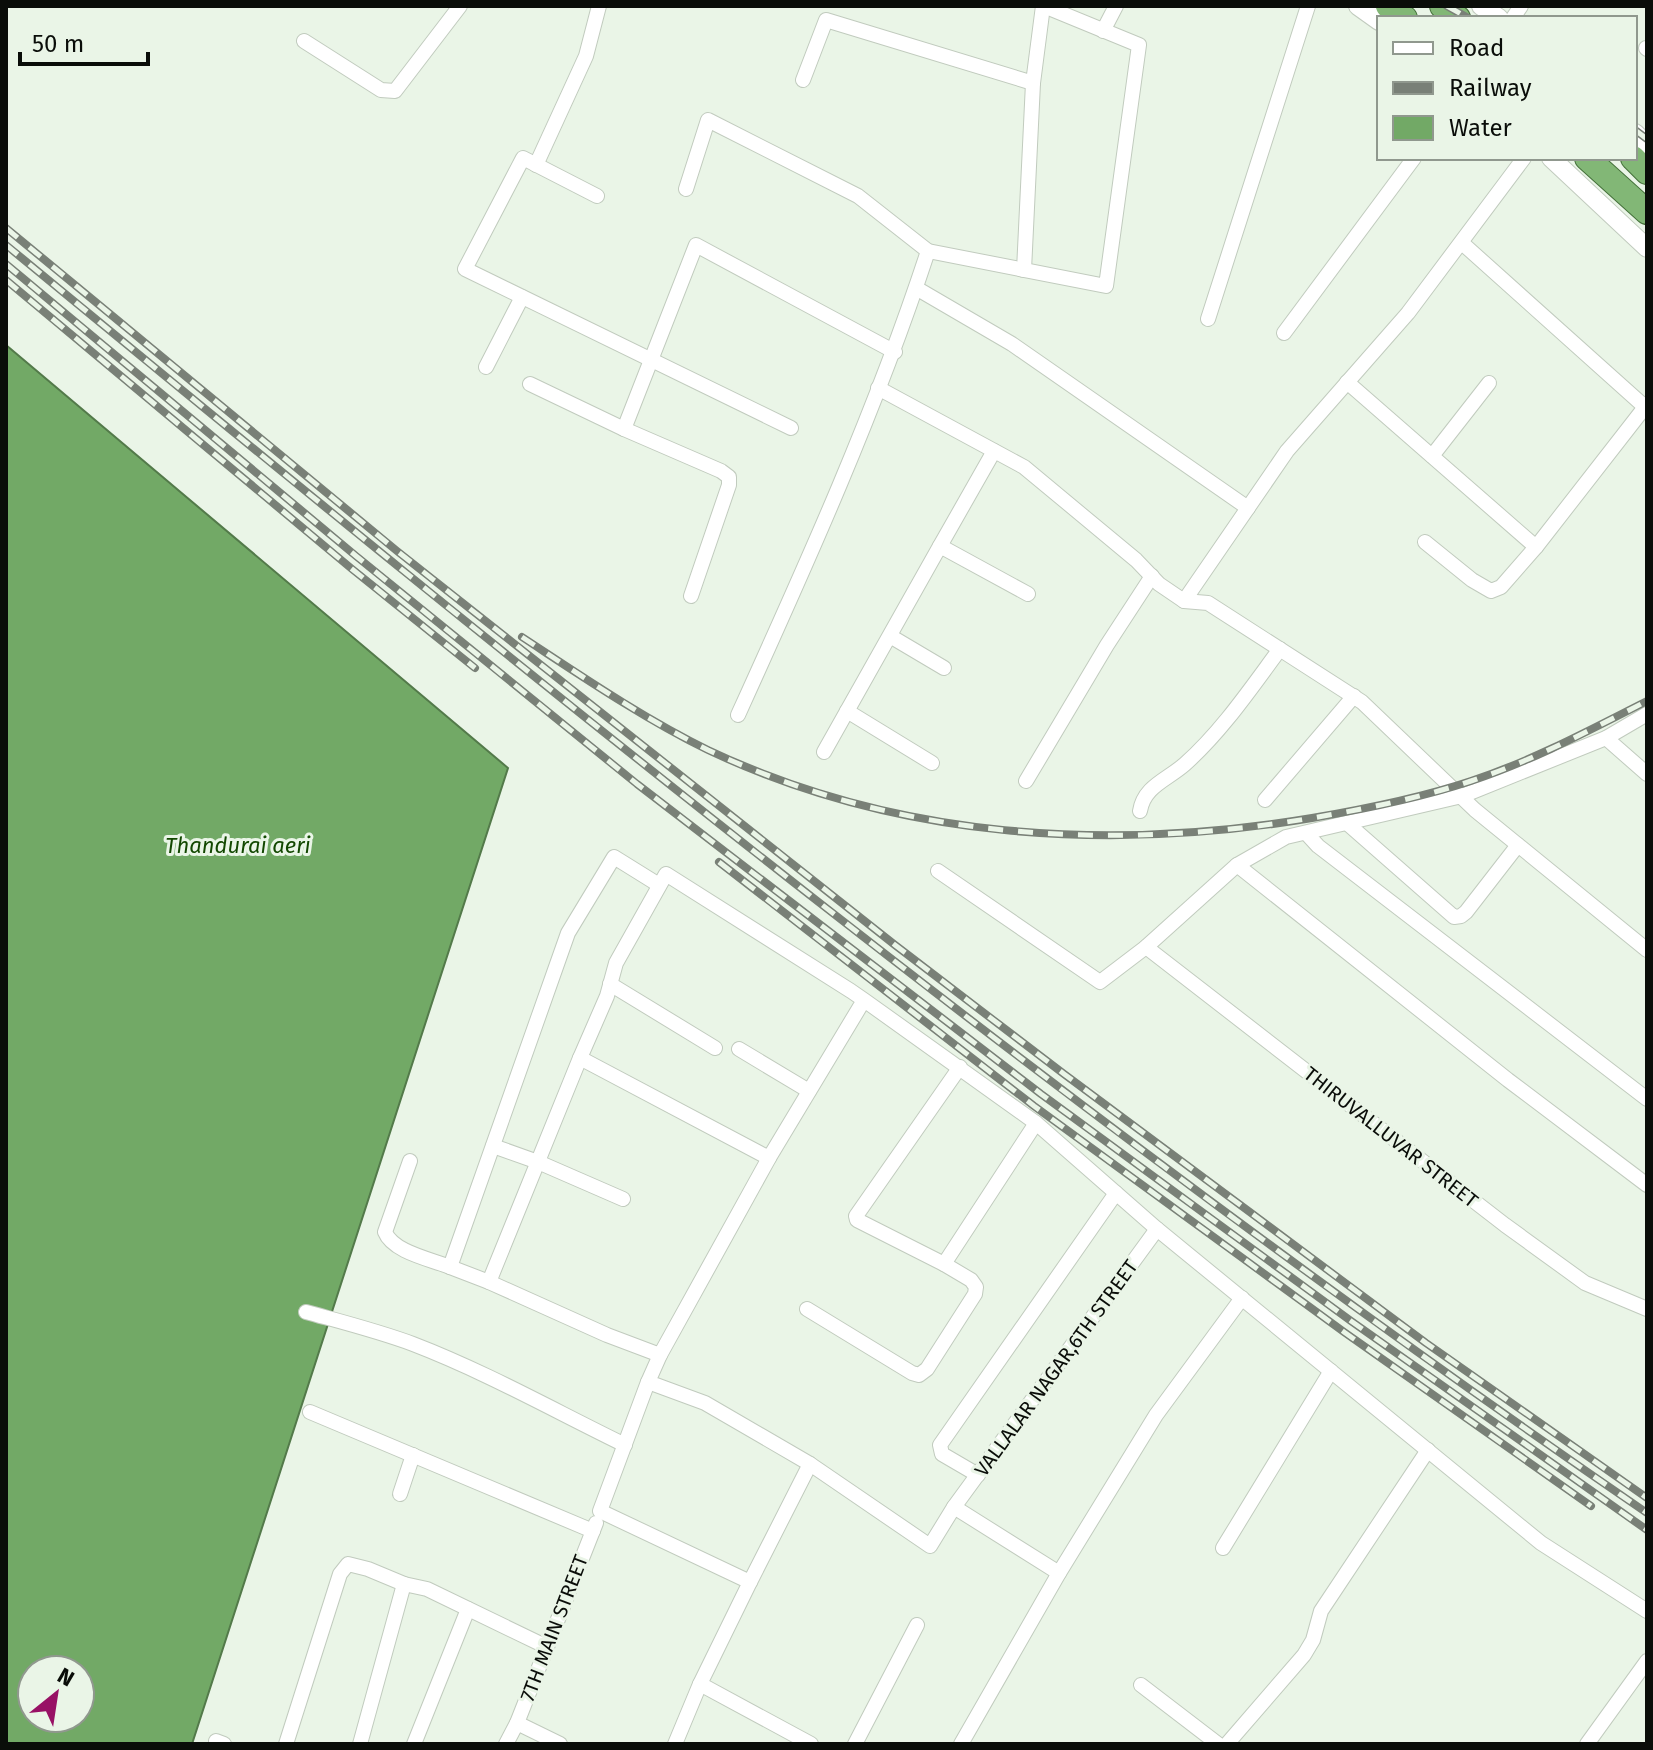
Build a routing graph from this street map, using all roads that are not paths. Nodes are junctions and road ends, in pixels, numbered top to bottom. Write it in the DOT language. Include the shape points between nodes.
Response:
graph roads {
  1 [pos="460,6"];
  2 [pos="599,6"];
  3 [pos="1044,6"];
  4 [pos="1116,6"];
  5 [pos="1308,6"];
  6 [pos="1358,6"];
  7 [pos="1377,20"];
  8 [pos="1103,31"];
  9 [pos="304,41"];
  10 [pos="803,80"];
  11 [pos="1033,83"];
  12 [pos="1413,160"];
  13 [pos="1523,160"];
  14 [pos="1553,160"];
  15 [pos="1589,160"];
  16 [pos="536,165"];
  17 [pos="686,189"];
  18 [pos="597,196"];
  19 [pos="1647,212"];
  20 [pos="1462,243"];
  21 [pos="1647,248"];
  22 [pos="928,251"];
  23 [pos="1024,270"];
  24 [pos="916,288"];
  25 [pos="522,297"];
  26 [pos="1208,319"];
  27 [pos="1284,333"];
  28 [pos="895,352"];
  29 [pos="650,359"];
  30 [pos="486,367"];
  31 [pos="1347,382"];
  32 [pos="1489,383"];
  33 [pos="530,384"];
  34 [pos="878,388"];
  35 [pos="1646,405"];
  36 [pos="791,428"];
  37 [pos="624,429"];
  38 [pos="994,451"];
  39 [pos="1432,456"];
  40 [pos="1248,508"];
  41 [pos="1425,542"];
  42 [pos="940,546"];
  43 [pos="1536,547"];
  44 [pos="1152,576"];
  45 [pos="1028,594"];
  46 [pos="691,596"];
  47 [pos="1184,601"];
  48 [pos="890,636"];
  49 [pos="1280,649"];
  50 [pos="944,668"];
  51 [pos="1354,696"];
  52 [pos="847,711"];
  53 [pos="1647,714"];
  54 [pos="738,715"];
  55 [pos="1606,738"];
  56 [pos="824,752"];
  57 [pos="932,763"];
  58 [pos="1647,774"];
  59 [pos="1026,781"];
  60 [pos="1462,796"];
  61 [pos="1265,800"];
  62 [pos="1140,811"];
  63 [pos="1348,824"];
  64 [pos="1307,834"];
  65 [pos="1518,845"];
  66 [pos="1237,865"];
  67 [pos="938,871"];
  68 [pos="659,885"];
  69 [pos="1146,947"];
  70 [pos="1647,950"];
  71 [pos="610,984"];
  72 [pos="864,1000"];
  73 [pos="715,1048"];
  74 [pos="739,1049"];
  75 [pos="580,1058"];
  76 [pos="960,1067"];
  77 [pos="809,1091"];
  78 [pos="1647,1099"];
  79 [pos="1036,1123"];
  80 [pos="493,1146"];
  81 [pos="769,1158"];
  82 [pos="410,1161"];
  83 [pos="538,1162"];
  84 [pos="1647,1185"];
  85 [pos="1116,1193"];
  86 [pos="623,1199"];
  87 [pos="1157,1229"];
  88 [pos="944,1264"];
  89 [pos="450,1267"];
  90 [pos="489,1282"];
  91 [pos="1242,1298"];
  92 [pos="807,1309"];
  93 [pos="1647,1309"];
  94 [pos="306,1312"];
  95 [pos="660,1355"];
  96 [pos="1331,1371"];
  97 [pos="648,1382"];
  98 [pos="310,1412"];
  99 [pos="625,1445"];
  100 [pos="1428,1450"];
  101 [pos="413,1455"];
  102 [pos="810,1464"];
  103 [pos="978,1475"];
  104 [pos="400,1494"];
  105 [pos="954,1507"];
  106 [pos="600,1511"];
  107 [pos="593,1531"];
  108 [pos="1223,1548"];
  109 [pos="1059,1573"];
  110 [pos="750,1582"];
  111 [pos="404,1584"];
  112 [pos="468,1609"];
  113 [pos="1647,1611"];
  114 [pos="917,1625"];
  115 [pos="547,1647"];
  116 [pos="1647,1661"];
  117 [pos="700,1684"];
  118 [pos="1141,1685"];
  119 [pos="517,1723"];
  120 [pos="286,1744"];
  121 [pos="360,1744"];
  122 [pos="414,1744"];
  123 [pos="506,1744"];
  124 [pos="560,1744"];
  125 [pos="675,1744"];
  126 [pos="811,1744"];
  127 [pos="855,1744"];
  128 [pos="961,1744"];
  129 [pos="1218,1744"];
  130 [pos="1227,1744"];
  131 [pos="1587,1744"];
  1 -- 9 [label="street" via="395,91 381,90"];
  2 -- 16 [label="street" via="586,56"];
  3 -- 8 [label="street"];
  3 -- 11 [label="street"];
  4 -- 8 [label="street"];
  5 -- 26 [label="street"];
  6 -- 7 [label="street"];
  8 -- 23 [label="street" via="1139,45 1106,286"];
  10 -- 11 [label="street" via="826,20"];
  11 -- 23 [label="street"];
  12 -- 27 [label="street"];
  13 -- 20 [label="street"];
  14 -- 21 [label="street"];
  15 -- 19 [label="highway"];
  16 -- 18 [label="street"];
  16 -- 25 [label="street" via="523,158 465,269"];
  17 -- 22 [label="street" via="708,120 858,196"];
  20 -- 31 [label="street"];
  20 -- 35 [label="street"];
  22 -- 23 [label="street"];
  22 -- 24 [label="street"];
  24 -- 28 [label="street"];
  24 -- 40 [label="street" via="1012,344"];
  25 -- 29 [label="street"];
  25 -- 30 [label="street"];
  28 -- 29 [label="street" via="696,245"];
  28 -- 34 [label="street"];
  29 -- 36 [label="street"];
  29 -- 37 [label="street"];
  31 -- 39 [label="street"];
  31 -- 40 [label="street" via="1287,451"];
  32 -- 39 [label="street"];
  33 -- 37 [label="street"];
  34 -- 38 [label="street"];
  34 -- 54 [label="street" via="819,536"];
  35 -- 43 [label="street"];
  37 -- 46 [label="street" via="729,477"];
  38 -- 42 [label="street"];
  38 -- 44 [label="street" via="1024,467"];
  39 -- 43 [label="street"];
  40 -- 47 [label="street"];
  41 -- 43 [label="street" via="1491,591 1501,587"];
  42 -- 45 [label="street"];
  42 -- 48 [label="street"];
  44 -- 47 [label="street"];
  44 -- 59 [label="street"];
  47 -- 49 [label="street" via="1208,603"];
  48 -- 50 [label="street"];
  48 -- 52 [label="street"];
  49 -- 51 [label="street"];
  49 -- 62 [label="street" via="1200,751 1148,790"];
  51 -- 60 [label="street"];
  51 -- 61 [label="street"];
  52 -- 56 [label="street"];
  52 -- 57 [label="street"];
  53 -- 55 [label="street"];
  55 -- 58 [label="street"];
  55 -- 60 [label="street"];
  60 -- 63 [label="street"];
  60 -- 65 [label="street"];
  63 -- 64 [label="street"];
  63 -- 65 [label="street" via="1454,917 1466,912"];
  64 -- 66 [label="street" via="1286,837"];
  64 -- 78 [label="street"];
  65 -- 70 [label="street"];
  66 -- 69 [label="street"];
  66 -- 84 [label="street"];
  67 -- 69 [label="street" via="1100,982"];
  68 -- 71 [label="street"];
  68 -- 72 [label="street" via="666,874"];
  68 -- 80 [label="street" via="614,857 568,933"];
  69 -- 93 [label="street, THIRUVALLUVAR STREET" via="1585,1283"];
  71 -- 73 [label="street"];
  71 -- 75 [label="street"];
  72 -- 76 [label="street"];
  72 -- 77 [label="street, 7TH MAIN STREET"];
  74 -- 77 [label="street"];
  75 -- 81 [label="street"];
  75 -- 83 [label="street"];
  76 -- 79 [label="street"];
  76 -- 88 [label="street" via="856,1216"];
  77 -- 81 [label="street, 7TH MAIN STREET"];
  79 -- 85 [label="street"];
  79 -- 88 [label="street"];
  80 -- 83 [label="street"];
  80 -- 89 [label="street"];
  81 -- 95 [label="street, 7TH MAIN STREET"];
  82 -- 89 [label="street" via="385,1232 397,1246"];
  83 -- 86 [label="street"];
  83 -- 90 [label="street"];
  85 -- 87 [label="street"];
  85 -- 103 [label="street" via="942,1440 942,1454"];
  87 -- 91 [label="street"];
  87 -- 103 [label="street, VALLALAR NAGAR,6TH STREET"];
  88 -- 92 [label="street" via="971,1280 975,1294 919,1375"];
  89 -- 90 [label="street"];
  90 -- 95 [label="street"];
  91 -- 96 [label="street"];
  91 -- 109 [label="street" via="1156,1415"];
  94 -- 99 [label="street" via="440,1355"];
  95 -- 97 [label="street, 7TH MAIN STREET"];
  96 -- 100 [label="street"];
  96 -- 108 [label="street"];
  97 -- 99 [label="street, 7TH MAIN STREET"];
  97 -- 102 [label="street" via="705,1403"];
  98 -- 101 [label="street"];
  99 -- 106 [label="street, 7TH MAIN STREET"];
  100 -- 113 [label="street" via="1541,1543"];
  100 -- 130 [label="street" via="1321,1611 1304,1655"];
  101 -- 104 [label="street"];
  101 -- 107 [label="street"];
  102 -- 105 [label="street, VALLALAR NAGAR,6TH STREET" via="930,1546"];
  102 -- 110 [label="street"];
  103 -- 105 [label="street, VALLALAR NAGAR,6TH STREET"];
  105 -- 109 [label="street"];
  106 -- 107 [label="street, 7TH MAIN STREET"];
  106 -- 110 [label="street"];
  107 -- 115 [label="street, 7TH MAIN STREET"];
  109 -- 128 [label="street"];
  110 -- 117 [label="street"];
  111 -- 112 [label="street"];
  111 -- 120 [label="street" via="348,1564 340,1574"];
  111 -- 121 [label="street"];
  112 -- 115 [label="street"];
  112 -- 122 [label="street"];
  114 -- 127 [label="street"];
  115 -- 119 [label="street, 7TH MAIN STREET"];
  116 -- 131 [label="street"];
  117 -- 125 [label="street"];
  117 -- 126 [label="street"];
  118 -- 129 [label="street"];
  119 -- 123 [label="street, 7TH MAIN STREET"];
  119 -- 124 [label="street"];
}
